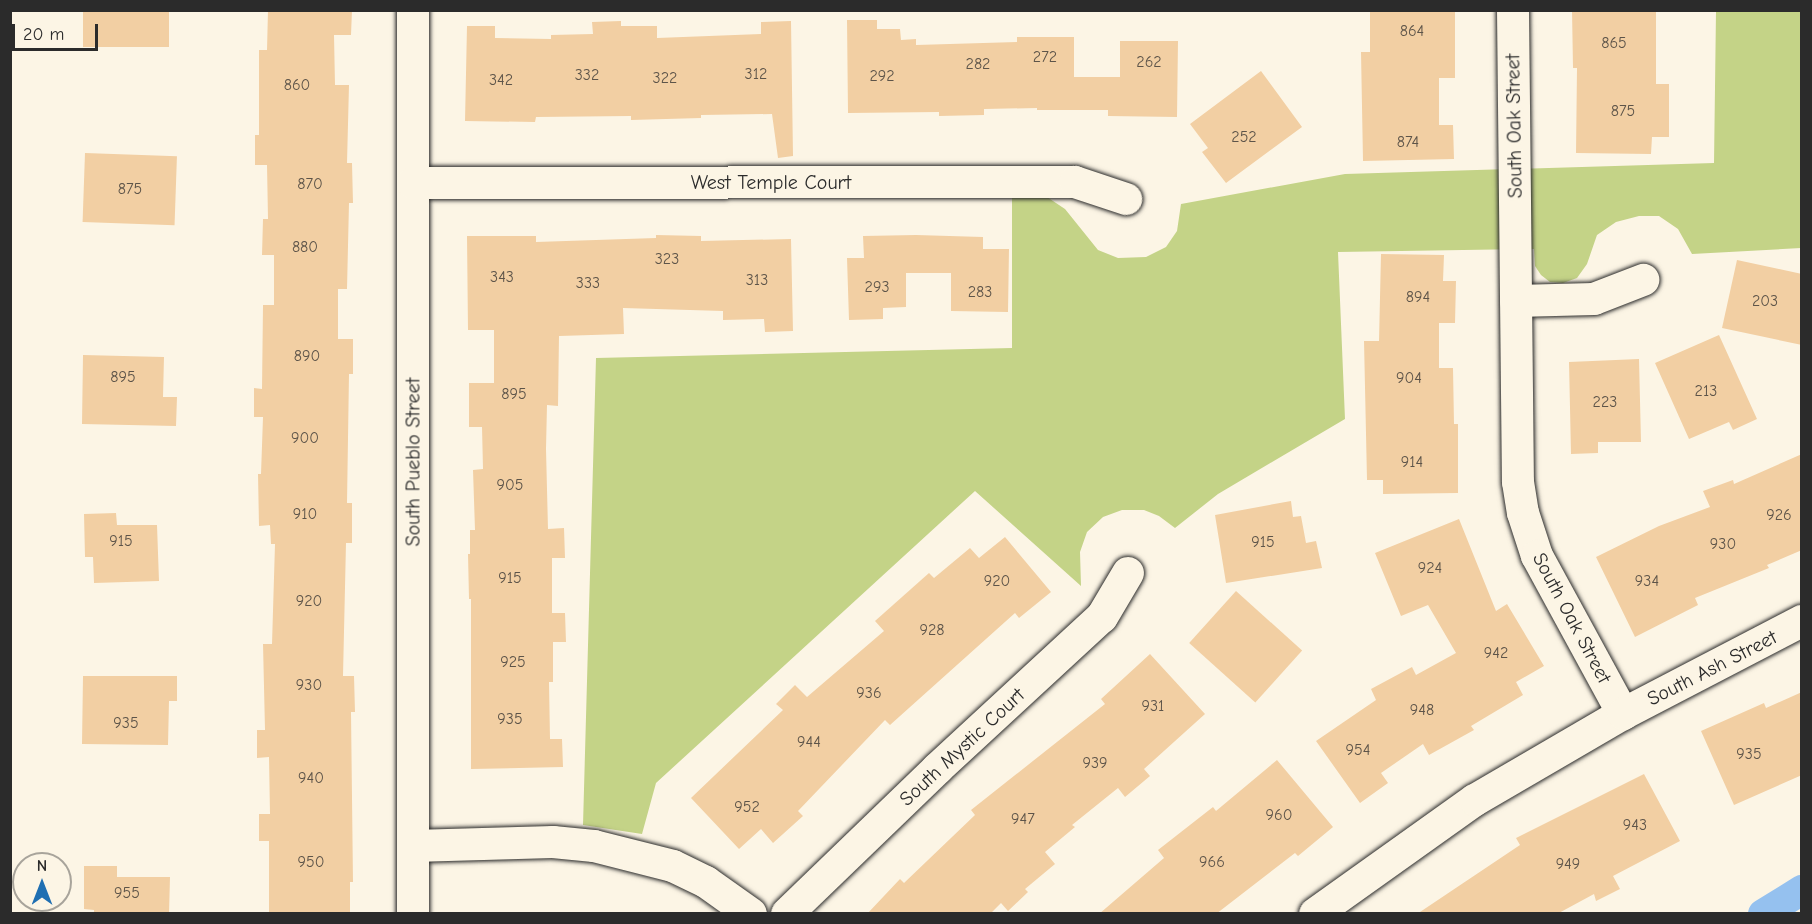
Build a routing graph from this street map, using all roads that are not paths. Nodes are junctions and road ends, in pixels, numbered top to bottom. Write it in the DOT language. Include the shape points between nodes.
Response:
graph roads {
  1 [pos="412,10"];
  2 [pos="1513,10"];
  3 [pos="413,183"];
  4 [pos="1126,200"];
  5 [pos="1643,280"];
  6 [pos="1516,301"];
  7 [pos="1128,573"];
  8 [pos="1802,621"];
  9 [pos="1623,714"];
  10 [pos="413,846"];
  11 [pos="413,914"];
  12 [pos="751,914"];
  13 [pos="787,914"];
  14 [pos="1315,914"];
  1 -- 3 [label="street, South Pueblo Street"];
  2 -- 6 [label="street, South Oak Street"];
  3 -- 4 [label="street, West Temple Court" via="1075,182"];
  3 -- 10 [label="street, South Pueblo Street"];
  5 -- 6 [label="street" via="1594,299"];
  6 -- 9 [label="street, South Oak Street" via="1518,482 1523,513 1537,556"];
  7 -- 13 [label="street, South Mystic Court" via="1102,617"];
  8 -- 9 [label="street, South Ash Street"];
  9 -- 14 [label="street" via="1474,800"];
  10 -- 11 [label="street, South Pueblo Street"];
  10 -- 12 [label="street" via="553,842 594,846 673,866 706,882"];
}
